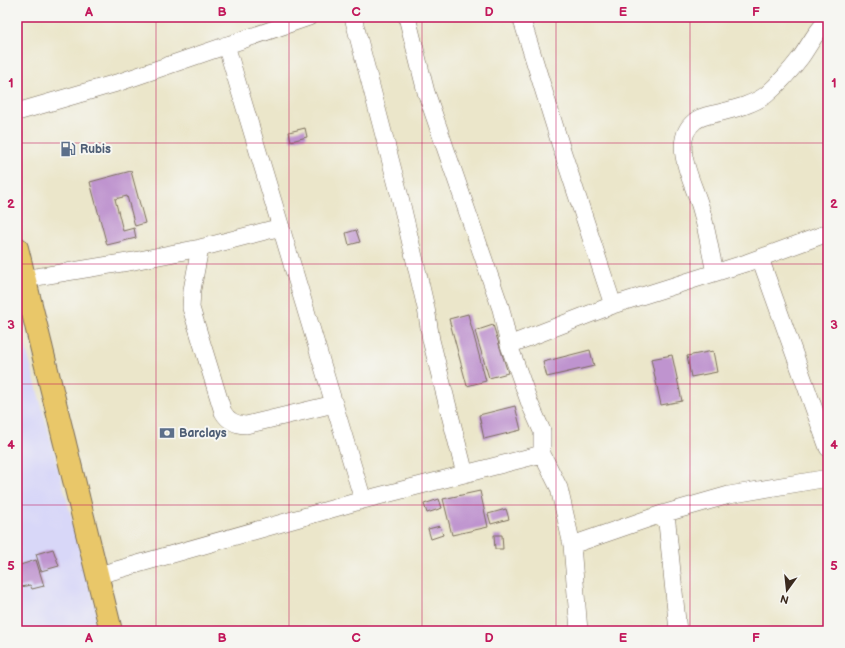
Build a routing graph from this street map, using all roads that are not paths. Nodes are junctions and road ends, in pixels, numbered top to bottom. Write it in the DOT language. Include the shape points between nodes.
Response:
graph roads {
  1 [pos="309,17"];
  2 [pos="353,17"];
  3 [pos="406,17"];
  4 [pos="520,17"];
  5 [pos="828,20"];
  6 [pos="226,45"];
  7 [pos="17,112"];
  8 [pos="281,227"];
  9 [pos="828,233"];
  10 [pos="17,248"];
  11 [pos="200,248"];
  12 [pos="760,258"];
  13 [pos="715,272"];
  14 [pos="24,279"];
  15 [pos="613,305"];
  16 [pos="509,345"];
  17 [pos="334,404"];
  18 [pos="828,448"];
  19 [pos="542,454"];
  20 [pos="465,474"];
  21 [pos="828,478"];
  22 [pos="363,500"];
  23 [pos="666,512"];
  24 [pos="572,544"];
  25 [pos="99,575"];
  26 [pos="111,631"];
  27 [pos="579,631"];
  28 [pos="678,631"];
  1 -- 6 [label="street"];
  2 -- 20 [label="street" via="400,197 431,340"];
  3 -- 16 [label="street" via="426,92 501,309"];
  4 -- 15 [label="street"];
  5 -- 13 [label="street" via="787,74 765,95 741,108 703,117 695,121 688,130 684,142 685,165 701,208"];
  6 -- 7 [label="street" via="120,82"];
  6 -- 8 [label="street"];
  8 -- 11 [label="street"];
  8 -- 17 [label="street"];
  9 -- 12 [label="street"];
  10 -- 14 [label="main road"];
  11 -- 14 [label="street" via="99,268"];
  11 -- 17 [label="street" via="191,308 226,417 239,425 246,425"];
  12 -- 13 [label="street"];
  12 -- 18 [label="street"];
  13 -- 15 [label="street"];
  14 -- 25 [label="main road"];
  15 -- 16 [label="street"];
  16 -- 19 [label="street" via="542,431"];
  17 -- 22 [label="street"];
  19 -- 20 [label="street"];
  19 -- 24 [label="street" via="559,488"];
  20 -- 22 [label="street"];
  21 -- 23 [label="street" via="729,495"];
  22 -- 25 [label="street"];
  23 -- 24 [label="street"];
  23 -- 28 [label="street"];
  24 -- 27 [label="street"];
  25 -- 26 [label="main road"];
}
